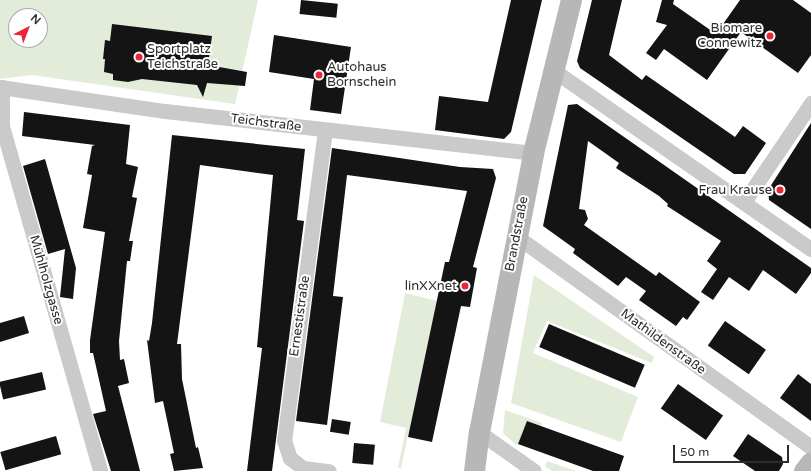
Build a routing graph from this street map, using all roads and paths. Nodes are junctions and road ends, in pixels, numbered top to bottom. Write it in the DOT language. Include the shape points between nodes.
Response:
graph roads {
  1 [pos="571,0"];
  2 [pos="553,70"];
  3 [pos="1,87"];
  4 [pos="811,103"];
  5 [pos="325,130"];
  6 [pos="533,153"];
  7 [pos="744,202"];
  8 [pos="516,236"];
  9 [pos="811,249"];
  10 [pos="479,432"];
  11 [pos="811,447"];
  12 [pos="811,462"];
  13 [pos="100,471"];
  14 [pos="330,471"];
  15 [pos="474,471"];
  16 [pos="534,471"];
  17 [pos="804,471"];
  1 -- 2 [label="street, Brandstraße"];
  2 -- 6 [label="street, Brandstraße"];
  2 -- 7 [label="street"];
  3 -- 5 [label="street, Teichstraße" via="165,111"];
  3 -- 13 [label="street, Mühlholzgasse" via="2,126"];
  4 -- 7 [label="street"];
  5 -- 6 [label="street, Teichstraße"];
  5 -- 14 [label="street, Ernestistraße" via="284,440 290,458 304,468"];
  6 -- 8 [label="street, Brandstraße"];
  7 -- 9 [label="street"];
  8 -- 10 [label="street, Brandstraße"];
  8 -- 11 [label="street, Mathildenstraße"];
  10 -- 15 [label="street, Brandstraße"];
  10 -- 16 [label="street"];
  12 -- 17 [label="street"];
}
